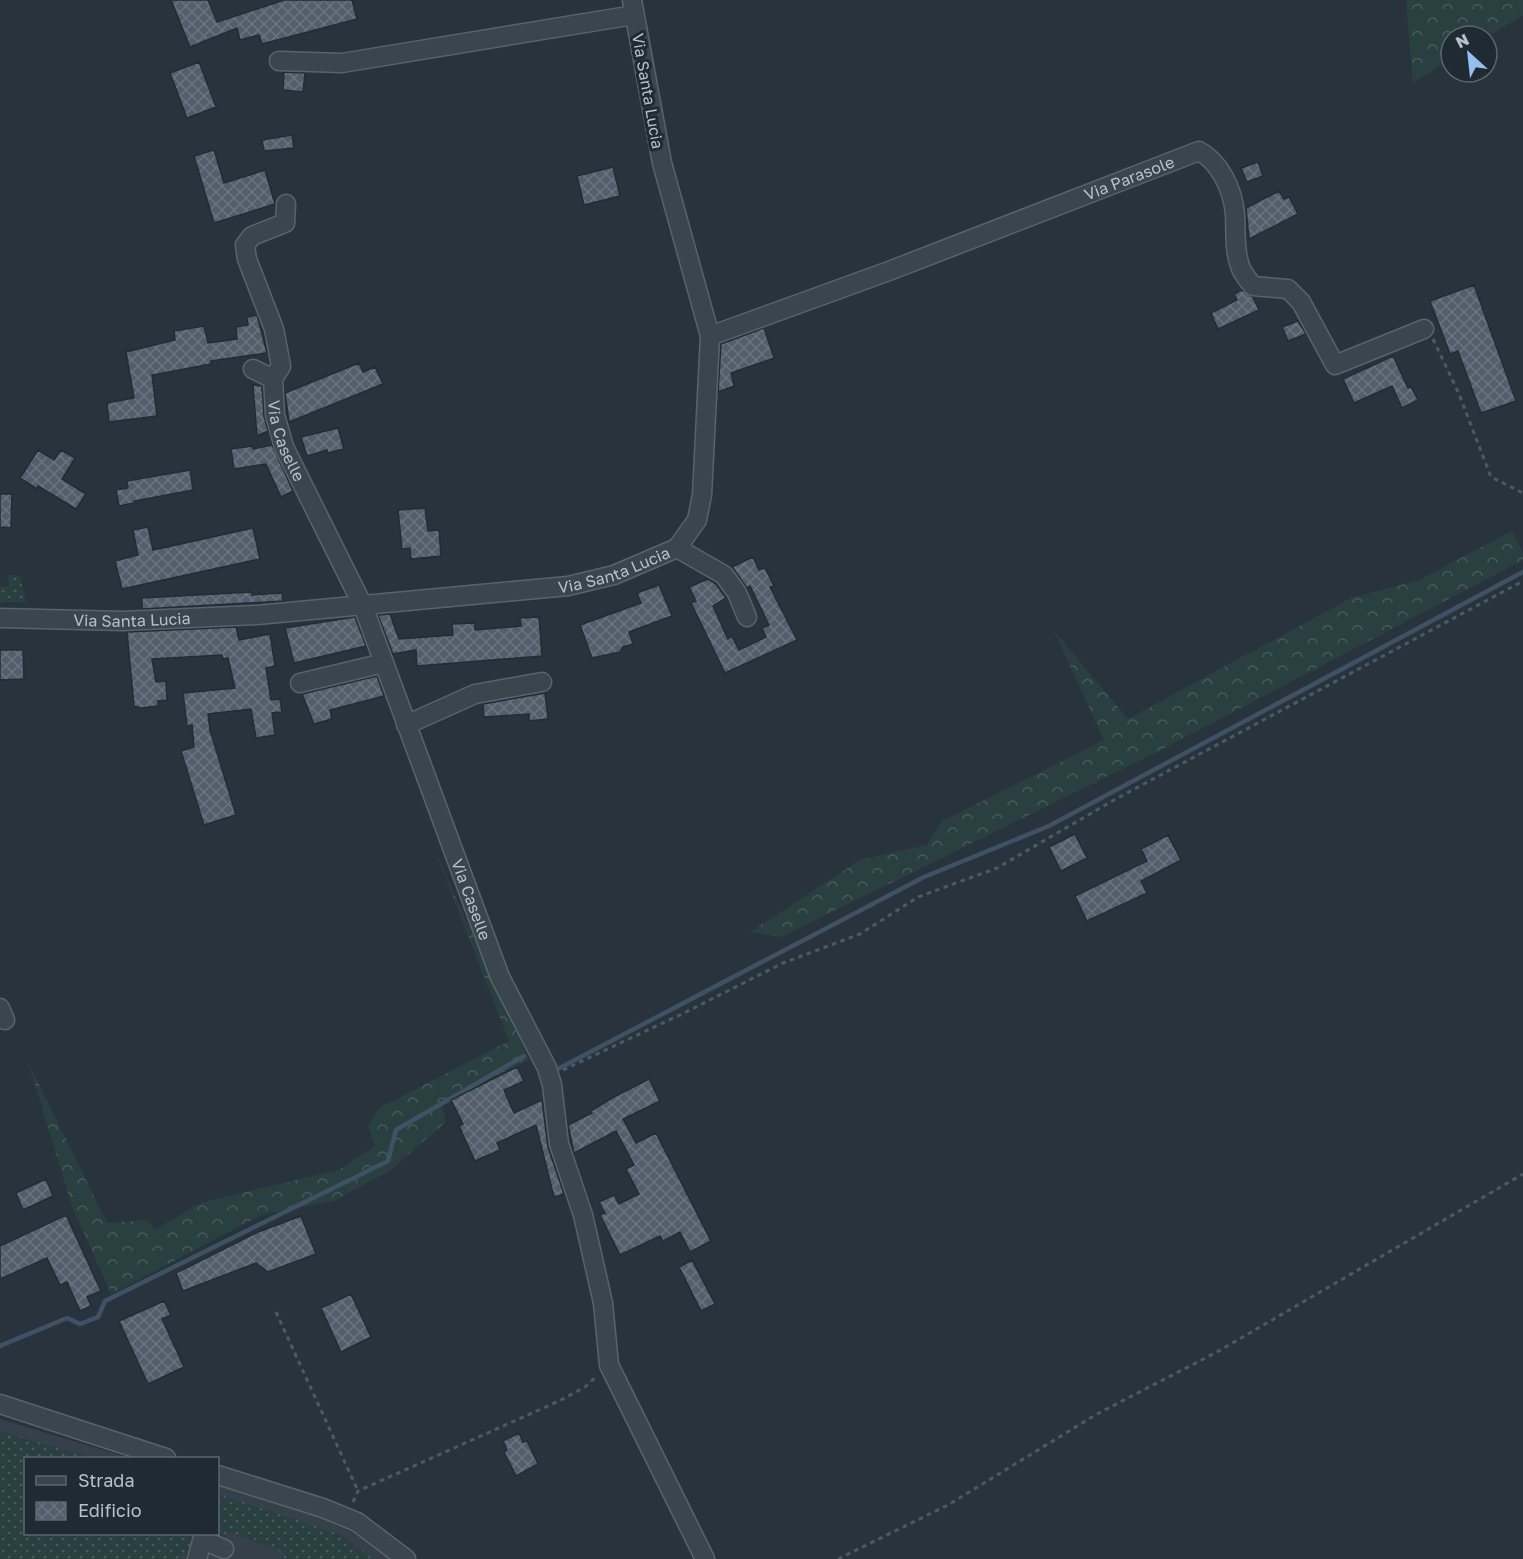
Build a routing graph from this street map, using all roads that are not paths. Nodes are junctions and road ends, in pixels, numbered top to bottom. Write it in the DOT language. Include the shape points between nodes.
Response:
graph roads {
  1 [pos="633,7"];
  2 [pos="279,61"];
  3 [pos="286,204"];
  4 [pos="1424,329"];
  5 [pos="710,336"];
  6 [pos="253,369"];
  7 [pos="273,379"];
  8 [pos="677,548"];
  9 [pos="363,606"];
  10 [pos="747,617"];
  11 [pos="0,618"];
  12 [pos="384,663"];
  13 [pos="542,682"];
  14 [pos="300,683"];
  15 [pos="406,725"];
  16 [pos="0,1404"];
  17 [pos="162,1457"];
  18 [pos="219,1475"];
  19 [pos="204,1537"];
  20 [pos="224,1549"];
  21 [pos="197,1559"];
  22 [pos="406,1559"];
  23 [pos="705,1559"];
  1 -- 2 [label="street, Via Santa Lucia" via="342,63"];
  1 -- 5 [label="street, Via Santa Lucia" via="662,164"];
  3 -- 7 [label="street, Via Caselle" via="285,223 252,236 245,245 274,329 281,366"];
  4 -- 5 [label="street, Via Parasole" via="1335,365 1301,302 1288,289 1253,286 1240,267 1234,240 1235,212 1224,179 1212,158 1199,151"];
  5 -- 8 [label="street, Via Santa Lucia" via="702,495 697,520"];
  6 -- 7 [label="street, Via Caselle"];
  7 -- 9 [label="street, Via Caselle" via="275,415 284,447"];
  8 -- 9 [label="street, Via Santa Lucia" via="614,575 568,586"];
  8 -- 10 [label="street" via="724,575"];
  9 -- 11 [label="street, Via Santa Lucia" via="123,621"];
  9 -- 12 [label="street, Via Caselle"];
  12 -- 14 [label="street"];
  12 -- 15 [label="street, Via Caselle"];
  13 -- 15 [label="street" via="475,694"];
  15 -- 23 [label="street, Via Caselle" via="500,977 552,1084 559,1144 583,1215 603,1303 609,1365"];
  16 -- 17 [label="street"];
  18 -- 22 [label="street" via="351,1520"];
  19 -- 20 [label="street"];
  19 -- 21 [label="street"];
}
